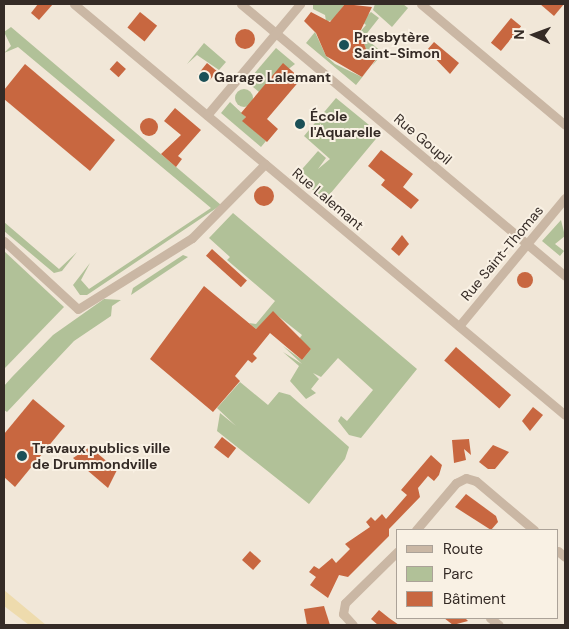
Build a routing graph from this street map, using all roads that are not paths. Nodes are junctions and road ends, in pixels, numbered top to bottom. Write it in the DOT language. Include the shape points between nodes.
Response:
graph roads {
  1 [pos="74,4"];
  2 [pos="241,4"];
  3 [pos="300,4"];
  4 [pos="421,4"];
  5 [pos="276,33"];
  6 [pos="207,115"];
  7 [pos="565,125"];
  8 [pos="265,164"];
  9 [pos="565,198"];
  10 [pos="4,241"];
  11 [pos="527,244"];
  12 [pos="565,276"];
  13 [pos="459,326"];
  14 [pos="565,416"];
  15 [pos="417,529"];
  16 [pos="533,529"];
  17 [pos="396,553"];
  18 [pos="353,625"];
  1 -- 6 [label="street, Rue Lalemant"];
  2 -- 5 [label="street, Rue Goupil"];
  3 -- 5 [label="street"];
  4 -- 7 [label="street"];
  5 -- 6 [label="street"];
  5 -- 11 [label="street, Rue Goupil"];
  6 -- 8 [label="street, Rue Lalemant"];
  8 -- 10 [label="street" via="192,238 78,309"];
  8 -- 13 [label="street, Rue Lalemant"];
  9 -- 11 [label="street, Rue Saint-Thomas"];
  11 -- 12 [label="street, Rue Goupil"];
  11 -- 13 [label="street, Rue Saint-Thomas"];
  13 -- 14 [label="street, Rue Lalemant"];
  15 -- 16 [label="street" via="456,483 466,478 476,481"];
  17 -- 18 [label="street" via="347,600 343,614"];
}
